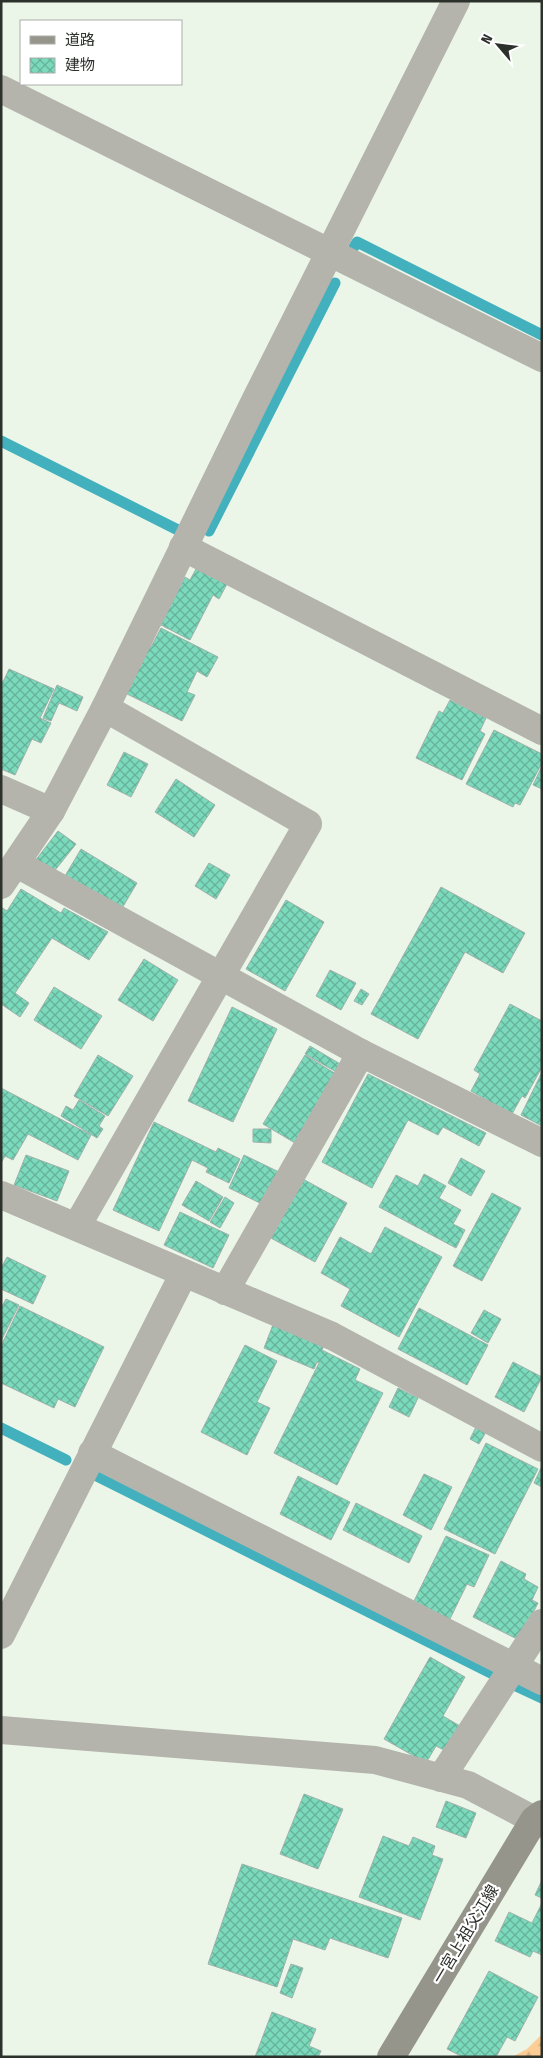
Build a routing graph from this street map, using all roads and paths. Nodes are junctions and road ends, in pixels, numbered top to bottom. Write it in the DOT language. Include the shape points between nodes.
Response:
graph roads {
  1 [pos="456,1"];
  2 [pos="1,89"];
  3 [pos="329,252"];
  4 [pos="542,358"];
  5 [pos="183,547"];
  6 [pos="105,708"];
  7 [pos="542,730"];
  8 [pos="1,788"];
  9 [pos="51,811"];
  10 [pos="9,875"];
  11 [pos="220,977"];
  12 [pos="361,1053"];
  13 [pos="542,1143"];
  14 [pos="1,1195"];
  15 [pos="77,1226"];
  16 [pos="184,1273"];
  17 [pos="225,1291"];
  18 [pos="542,1448"];
  19 [pos="92,1453"];
  20 [pos="542,1623"];
  21 [pos="1,1634"];
  22 [pos="513,1666"];
  23 [pos="542,1681"];
  24 [pos="1,1730"];
  25 [pos="441,1778"];
  26 [pos="539,1819"];
  27 [pos="392,2057"];
  1 -- 3 [label="street"];
  2 -- 3 [label="street"];
  3 -- 4 [label="street"];
  3 -- 5 [label="street"];
  5 -- 6 [label="street"];
  5 -- 7 [label="street"];
  6 -- 9 [label="street"];
  6 -- 11 [label="street" via="308,824"];
  8 -- 9 [label="street"];
  9 -- 10 [label="street"];
  10 -- 11 [label="street"];
  11 -- 12 [label="street"];
  11 -- 15 [label="street"];
  12 -- 13 [label="street"];
  12 -- 17 [label="street"];
  14 -- 15 [label="street"];
  15 -- 16 [label="street"];
  16 -- 17 [label="street"];
  16 -- 19 [label="street"];
  17 -- 18 [label="street" via="332,1336"];
  19 -- 21 [label="street"];
  19 -- 22 [label="street"];
  20 -- 22 [label="street"];
  22 -- 23 [label="street"];
  22 -- 25 [label="street"];
  24 -- 25 [label="street" via="375,1760"];
  25 -- 26 [label="street" via="468,1785"];
  26 -- 27 [label="main road, 一宮上祖父江線"];
}
